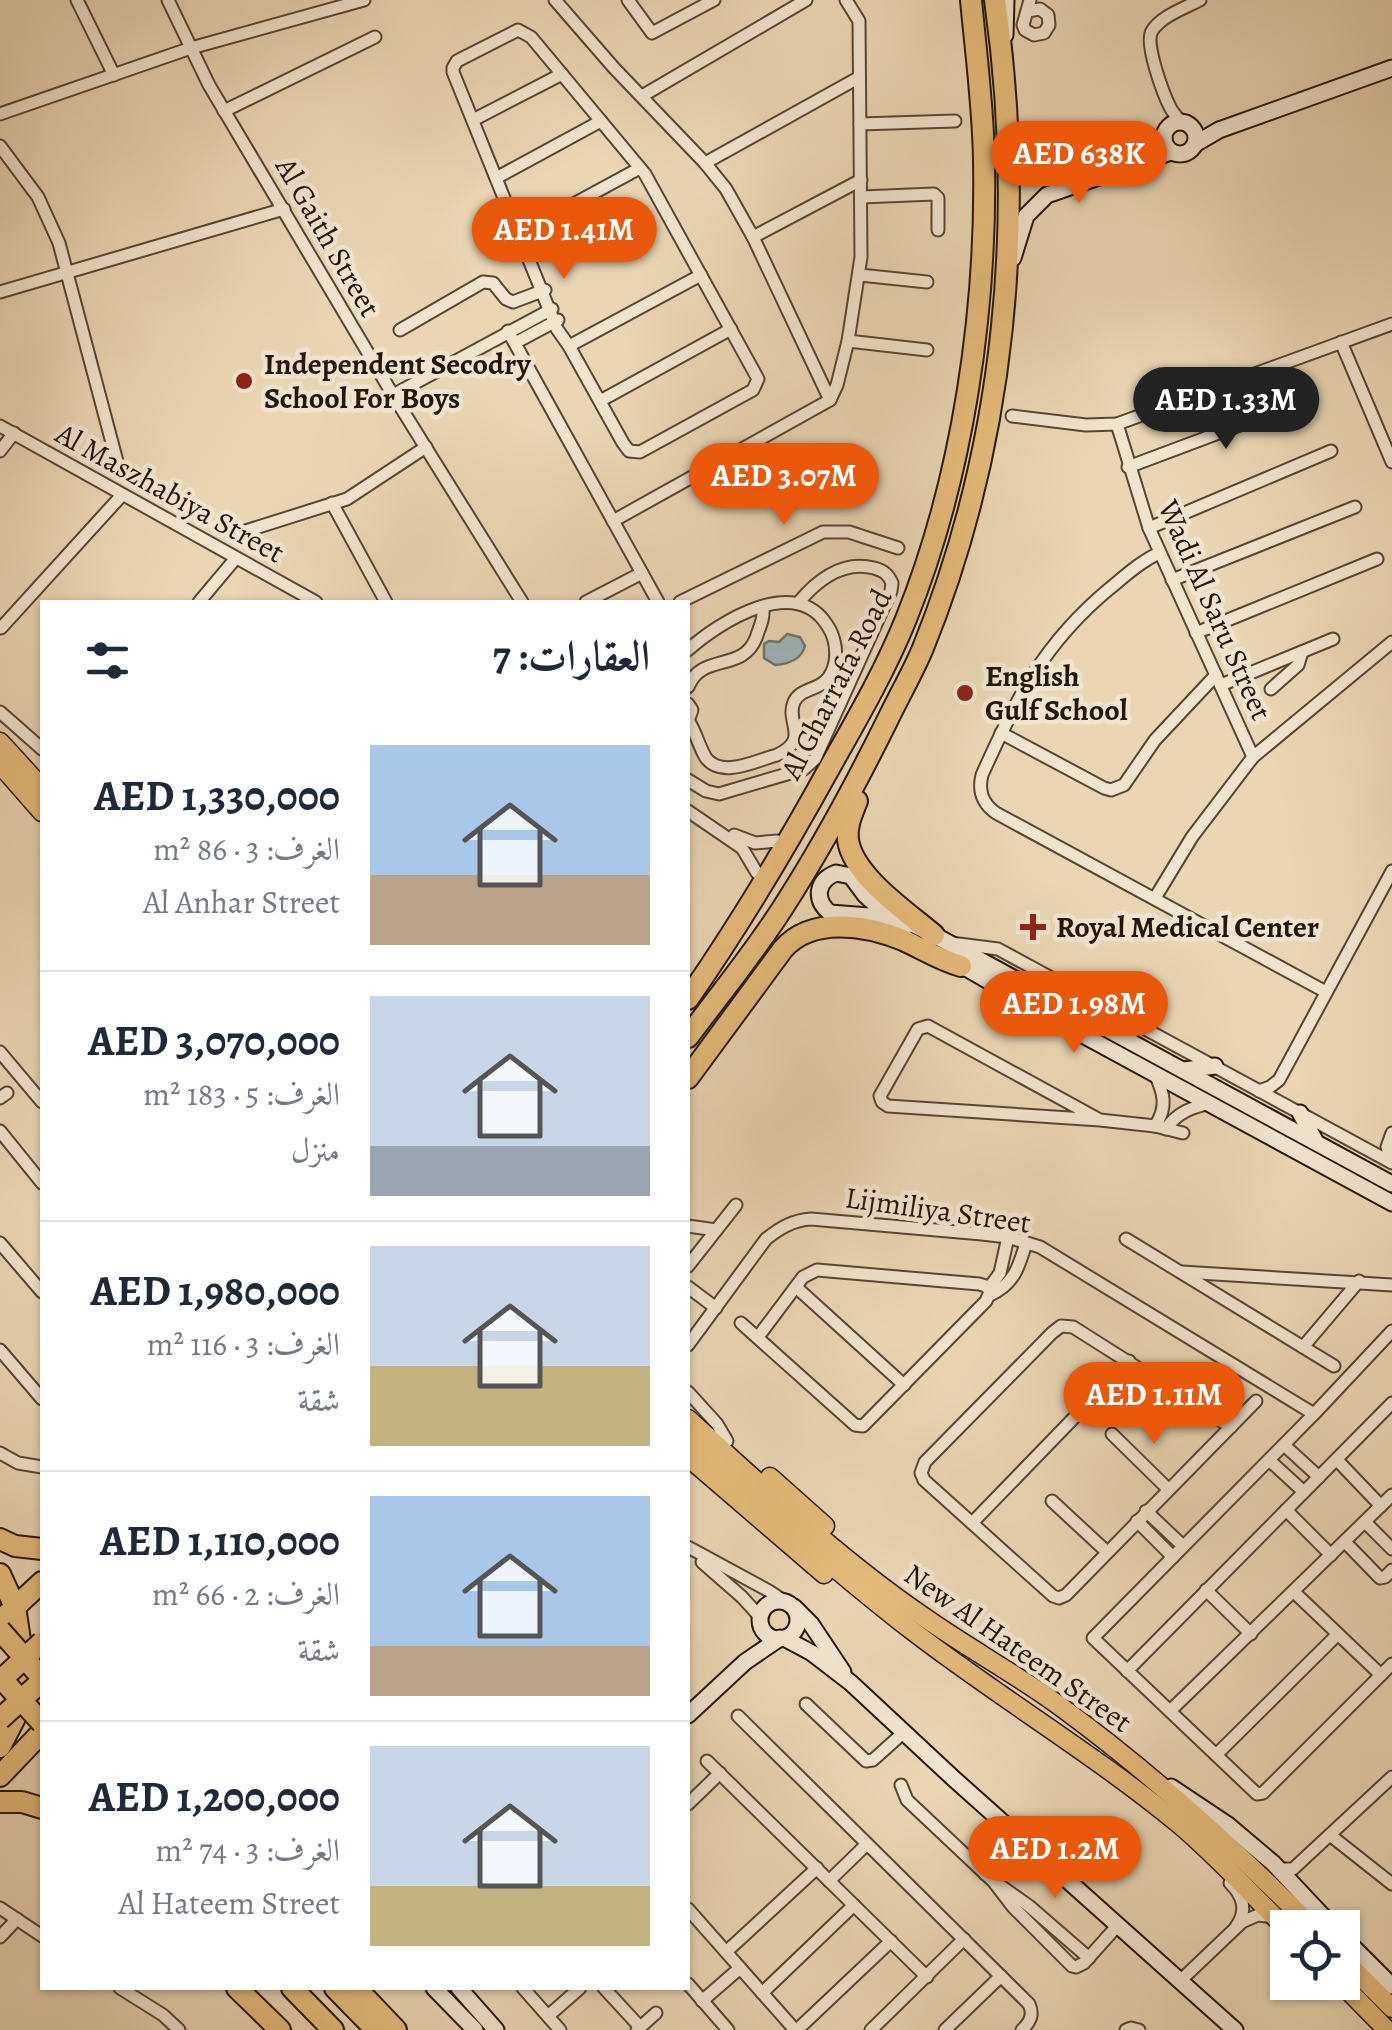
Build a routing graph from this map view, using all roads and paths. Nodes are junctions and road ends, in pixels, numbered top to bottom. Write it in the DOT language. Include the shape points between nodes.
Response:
graph roads {
  1 [pos="77,0"];
  2 [pos="168,0"];
  3 [pos="364,0"];
  4 [pos="555,0"];
  5 [pos="628,0"];
  6 [pos="714,0"];
  7 [pos="806,0"];
  8 [pos="846,0"];
  9 [pos="995,0"];
  10 [pos="1006,0"];
  11 [pos="1200,0"];
  12 [pos="971,3"];
  13 [pos="1028,6"];
  14 [pos="1042,6"];
  15 [pos="375,38"];
  16 [pos="190,48"];
  17 [pos="1003,59"];
  18 [pos="1392,68"];
  19 [pos="562,74"];
  20 [pos="114,75"];
  21 [pos="858,78"];
  22 [pos="642,96"];
  23 [pos="224,111"];
  24 [pos="0,114"];
  25 [pos="473,120"];
  26 [pos="600,121"];
  27 [pos="955,121"];
  28 [pos="860,124"];
  29 [pos="1178,131"];
  30 [pos="0,146"];
  31 [pos="704,163"];
  32 [pos="6,164"];
  33 [pos="640,168"];
  34 [pos="496,178"];
  35 [pos="861,180"];
  36 [pos="862,197"];
  37 [pos="284,209"];
  38 [pos="938,230"];
  39 [pos="520,233"];
  40 [pos="753,237"];
  41 [pos="69,273"];
  42 [pos="700,275"];
  43 [pos="860,275"];
  44 [pos="1007,281"];
  45 [pos="927,282"];
  46 [pos="543,291"];
  47 [pos="0,292"];
  48 [pos="553,315"];
  49 [pos="1392,324"];
  50 [pos="731,329"];
  51 [pos="400,330"];
  52 [pos="512,337"];
  53 [pos="848,341"];
  54 [pos="1341,342"];
  55 [pos="569,346"];
  56 [pos="927,350"];
  57 [pos="393,395"];
  58 [pos="1309,399"];
  59 [pos="830,400"];
  60 [pos="600,401"];
  61 [pos="1012,416"];
  62 [pos="1117,424"];
  63 [pos="0,426"];
  64 [pos="14,434"];
  65 [pos="426,447"];
  66 [pos="0,451"];
  67 [pos="1331,451"];
  68 [pos="1390,454"];
  69 [pos="1128,467"];
  70 [pos="119,469"];
  71 [pos="122,495"];
  72 [pos="332,504"];
  73 [pos="1354,507"];
  74 [pos="612,521"];
  75 [pos="1148,528"];
  76 [pos="234,535"];
  77 [pos="898,548"];
  78 [pos="1159,553"];
  79 [pos="236,558"];
  80 [pos="1376,559"];
  81 [pos="642,573"];
  82 [pos="1172,580"];
  83 [pos="201,600"];
  84 [pos="312,600"];
  85 [pos="385,600"];
  86 [pos="521,600"];
  87 [pos="590,600"];
  88 [pos="657,600"];
  89 [pos="684,600"];
  90 [pos="798,603"];
  91 [pos="763,606"];
  92 [pos="736,616"];
  93 [pos="0,628"];
  94 [pos="1196,633"];
  95 [pos="756,635"];
  96 [pos="1333,639"];
  97 [pos="1392,642"];
  98 [pos="690,648"];
  99 [pos="1302,652"];
  100 [pos="830,675"];
  101 [pos="1219,680"];
  102 [pos="690,683"];
  103 [pos="848,685"];
  104 [pos="1271,689"];
  105 [pos="0,712"];
  106 [pos="690,725"];
  107 [pos="1001,733"];
  108 [pos="0,742"];
  109 [pos="40,747"];
  110 [pos="874,747"];
  111 [pos="1253,757"];
  112 [pos="756,760"];
  113 [pos="834,760"];
  114 [pos="0,764"];
  115 [pos="690,781"];
  116 [pos="763,782"];
  117 [pos="40,786"];
  118 [pos="40,810"];
  119 [pos="690,813"];
  120 [pos="703,821"];
  121 [pos="777,841"];
  122 [pos="1392,871"];
  123 [pos="756,873"];
  124 [pos="1155,898"];
  125 [pos="942,938"];
  126 [pos="961,966"];
  127 [pos="739,972"];
  128 [pos="690,975"];
  129 [pos="1326,992"];
  130 [pos="690,997"];
  131 [pos="690,1034"];
  132 [pos="0,1052"];
  133 [pos="690,1058"];
  134 [pos="1215,1066"];
  135 [pos="1183,1070"];
  136 [pos="1154,1072"];
  137 [pos="690,1075"];
  138 [pos="1279,1080"];
  139 [pos="1259,1090"];
  140 [pos="40,1100"];
  141 [pos="1212,1103"];
  142 [pos="1282,1103"];
  143 [pos="1300,1113"];
  144 [pos="1100,1120"];
  145 [pos="1160,1128"];
  146 [pos="0,1131"];
  147 [pos="1183,1133"];
  148 [pos="1390,1138"];
  149 [pos="1316,1142"];
  150 [pos="1368,1150"];
  151 [pos="1392,1163"];
  152 [pos="40,1181"];
  153 [pos="1392,1184"];
  154 [pos="1392,1202"];
  155 [pos="736,1205"];
  156 [pos="690,1226"];
  157 [pos="716,1230"];
  158 [pos="1008,1238"];
  159 [pos="1126,1239"];
  160 [pos="0,1243"];
  161 [pos="1026,1243"];
  162 [pos="690,1263"];
  163 [pos="1180,1272"];
  164 [pos="1359,1281"];
  165 [pos="1392,1284"];
  166 [pos="796,1287"];
  167 [pos="40,1290"];
  168 [pos="690,1291"];
  169 [pos="989,1292"];
  170 [pos="714,1311"];
  171 [pos="742,1323"];
  172 [pos="1392,1331"];
  173 [pos="758,1338"];
  174 [pos="690,1342"];
  175 [pos="1303,1347"];
  176 [pos="0,1350"];
  177 [pos="1129,1362"];
  178 [pos="1334,1366"];
  179 [pos="904,1385"];
  180 [pos="690,1394"];
  181 [pos="40,1397"];
  182 [pos="1256,1401"];
  183 [pos="1392,1403"];
  184 [pos="690,1408"];
  185 [pos="1314,1414"];
  186 [pos="690,1421"];
  187 [pos="1231,1427"];
  188 [pos="1112,1434"];
  189 [pos="727,1440"];
  190 [pos="690,1442"];
  191 [pos="1284,1445"];
  192 [pos="0,1454"];
  193 [pos="690,1459"];
  194 [pos="1268,1460"];
  195 [pos="1337,1460"];
  196 [pos="40,1467"];
  197 [pos="1319,1477"];
  198 [pos="1168,1489"];
  199 [pos="1304,1492"];
  200 [pos="1392,1494"];
  201 [pos="1052,1501"];
  202 [pos="1380,1506"];
  203 [pos="1286,1510"];
  204 [pos="1146,1511"];
  205 [pos="1137,1521"];
  206 [pos="1365,1522"];
  207 [pos="972,1523"];
  208 [pos="0,1540"];
  209 [pos="1345,1542"];
  210 [pos="1183,1546"];
  211 [pos="40,1549"];
  212 [pos="690,1549"];
  213 [pos="1392,1549"];
  214 [pos="690,1550"];
  215 [pos="1108,1552"];
  216 [pos="1332,1555"];
  217 [pos="1173,1557"];
  218 [pos="1392,1570"];
  219 [pos="0,1574"];
  220 [pos="40,1584"];
  221 [pos="1206,1590"];
  222 [pos="1294,1592"];
  223 [pos="788,1604"];
  224 [pos="7,1614"];
  225 [pos="916,1622"];
  226 [pos="762,1623"];
  227 [pos="0,1630"];
  228 [pos="1251,1634"];
  229 [pos="1338,1634"];
  230 [pos="782,1638"];
  231 [pos="40,1645"];
  232 [pos="745,1662"];
  233 [pos="1392,1664"];
  234 [pos="1127,1671"];
  235 [pos="1381,1675"];
  236 [pos="18,1680"];
  237 [pos="851,1684"];
  238 [pos="806,1704"];
  239 [pos="1170,1711"];
  240 [pos="690,1713"];
  241 [pos="6,1714"];
  242 [pos="40,1715"];
  243 [pos="738,1716"];
  244 [pos="40,1719"];
  245 [pos="900,1730"];
  246 [pos="40,1734"];
  247 [pos="0,1747"];
  248 [pos="1216,1755"];
  249 [pos="707,1761"];
  250 [pos="1135,1765"];
  251 [pos="720,1773"];
  252 [pos="0,1776"];
  253 [pos="1392,1777"];
  254 [pos="901,1785"];
  255 [pos="0,1802"];
  256 [pos="690,1802"];
  257 [pos="40,1807"];
  258 [pos="1182,1827"];
  259 [pos="1017,1834"];
  260 [pos="1330,1835"];
  261 [pos="867,1844"];
  262 [pos="816,1868"];
  263 [pos="1286,1869"];
  264 [pos="986,1875"];
  265 [pos="830,1881"];
  266 [pos="1392,1884"];
  267 [pos="854,1905"];
  268 [pos="0,1908"];
  269 [pos="1295,1910"];
  270 [pos="1318,1910"];
  271 [pos="690,1911"];
  272 [pos="1270,1912"];
  273 [pos="17,1920"];
  274 [pos="1270,1920"];
  275 [pos="1118,1925"];
  276 [pos="1236,1927"];
  277 [pos="40,1935"];
  278 [pos="0,1937"];
  279 [pos="964,1939"];
  280 [pos="890,1941"];
  281 [pos="726,1952"];
  282 [pos="1360,1954"];
  283 [pos="740,1968"];
  284 [pos="1001,1976"];
  285 [pos="1360,1976"];
  286 [pos="927,1977"];
  287 [pos="1180,1981"];
  288 [pos="690,1986"];
  289 [pos="1392,1986"];
  290 [pos="123,1990"];
  291 [pos="238,1990"];
  292 [pos="294,1990"];
  293 [pos="337,1990"];
  294 [pos="358,1990"];
  295 [pos="436,1990"];
  296 [pos="460,1990"];
  297 [pos="526,1990"];
  298 [pos="578,1990"];
  299 [pos="606,1990"];
  300 [pos="762,1993"];
  301 [pos="1358,2000"];
  302 [pos="702,2001"];
  303 [pos="1392,2008"];
  304 [pos="656,2014"];
  305 [pos="548,2016"];
  306 [pos="173,2028"];
  307 [pos="638,2029"];
  308 [pos="280,2030"];
  309 [pos="333,2030"];
  310 [pos="376,2030"];
  311 [pos="396,2030"];
  312 [pos="475,2030"];
  313 [pos="496,2030"];
  314 [pos="560,2030"];
  315 [pos="728,2030"];
  316 [pos="796,2030"];
  317 [pos="871,2030"];
  318 [pos="945,2030"];
  319 [pos="1022,2030"];
  320 [pos="1126,2030"];
  321 [pos="1139,2030"];
  322 [pos="1235,2030"];
  323 [pos="1387,2030"];
  1 -- 20 [label="street"];
  2 -- 16 [label="street, Al Gaith Street"];
  3 -- 16 [label="street"];
  4 -- 22 [label="street"];
  5 -- 6 [label="street" via="652,33"];
  7 -- 22 [label="street"];
  8 -- 21 [label="street" via="859,21"];
  9 -- 17 [label="highway, Al Gharrafa Road"];
  10 -- 17 [label="street, Al Gharrafa Road"];
  11 -- 29 [label="street" via="1148,37"];
  12 -- 113 [label="highway, Al Gharrafa Road" via="984,203 961,426 906,618"];
  13 -- 14 [label="street"];
  13 -- 14 [label="street" via="1025,30 1039,35 1050,20"];
  15 -- 23 [label="street"];
  16 -- 20 [label="street"];
  16 -- 23 [label="street, Al Gaith Street"];
  17 -- 44 [label="highway, Al Gharrafa Road"];
  18 -- 29 [label="street" via="1219,130"];
  19 -- 25 [label="street"];
  19 -- 25 [label="street" via="528,33 512,31 454,64"];
  19 -- 26 [label="street"];
  20 -- 24 [label="street"];
  21 -- 28 [label="street"];
  21 -- 31 [label="street"];
  22 -- 31 [label="street"];
  23 -- 37 [label="street, Al Gaith Street"];
  25 -- 34 [label="street"];
  26 -- 33 [label="street"];
  26 -- 34 [label="street"];
  27 -- 28 [label="street"];
  28 -- 35 [label="street"];
  29 -- 44 [label="street" via="1047,194 1026,216"];
  30 -- 32 [label="street"];
  31 -- 40 [label="street"];
  32 -- 41 [label="street" via="38,197"];
  33 -- 39 [label="street"];
  33 -- 42 [label="street"];
  34 -- 39 [label="street"];
  35 -- 36 [label="street"];
  35 -- 40 [label="street"];
  36 -- 38 [label="street" via="934,194"];
  36 -- 43 [label="street"];
  37 -- 41 [label="street"];
  37 -- 57 [label="street, Al Gaith Street"];
  39 -- 46 [label="street"];
  40 -- 59 [label="street"];
  41 -- 47 [label="street"];
  41 -- 70 [label="street"];
  42 -- 50 [label="street"];
  42 -- 55 [label="street"];
  43 -- 45 [label="street"];
  43 -- 53 [label="street"];
  44 -- 110 [label="highway, Al Gharrafa Road" via="984,451 958,547 921,652"];
  46 -- 48 [label="street"];
  46 -- 51 [label="street" via="514,302 483,282"];
  48 -- 52 [label="street"];
  48 -- 55 [label="street"];
  49 -- 54 [label="street"];
  50 -- 60 [label="street"];
  50 -- 60 [label="street" via="756,374 756,387 640,452 626,447"];
  52 -- 57 [label="street"];
  52 -- 74 [label="street"];
  53 -- 56 [label="street"];
  53 -- 59 [label="street"];
  54 -- 62 [label="street"];
  54 -- 68 [label="street"];
  55 -- 60 [label="street"];
  57 -- 65 [label="street, Al Gaith Street"];
  58 -- 69 [label="street"];
  59 -- 74 [label="street"];
  61 -- 62 [label="street"];
  62 -- 69 [label="street, Wadi Al Saru Street"];
  63 -- 64 [label="street, Al Maszhabiya Street"];
  64 -- 66 [label="street"];
  64 -- 71 [label="street, Al Maszhabiya Street"];
  65 -- 72 [label="street"];
  65 -- 86 [label="street, Al Gaith Street"];
  67 -- 75 [label="street"];
  69 -- 75 [label="street, Wadi Al Saru Street"];
  71 -- 79 [label="street, Al Maszhabiya Street"];
  71 -- 93 [label="street"];
  72 -- 76 [label="street"];
  72 -- 85 [label="street"];
  73 -- 82 [label="street"];
  74 -- 81 [label="street"];
  75 -- 78 [label="street, Wadi Al Saru Street"];
  77 -- 89 [label="street" via="849,532 823,532"];
  78 -- 82 [label="street, Wadi Al Saru Street"];
  78 -- 107 [label="street" via="1059,639"];
  79 -- 83 [label="street"];
  79 -- 84 [label="street, Al Maszhabiya Street"];
  80 -- 94 [label="street"];
  81 -- 87 [label="street"];
  81 -- 88 [label="street"];
  82 -- 94 [label="street, Wadi Al Saru Street"];
  90 -- 91 [label="street"];
  90 -- 100 [label="street" via="832,631 836,656"];
  90 -- 103 [label="street" via="820,580 846,567 870,567 890,578 891,592"];
  91 -- 92 [label="street"];
  91 -- 95 [label="street"];
  92 -- 95 [label="street"];
  92 -- 98 [label="street"];
  94 -- 101 [label="street, Wadi Al Saru Street"];
  95 -- 102 [label="street" via="746,654 704,667"];
  96 -- 99 [label="street"];
  97 -- 111 [label="street"];
  99 -- 101 [label="street"];
  99 -- 104 [label="street" via="1298,665"];
  100 -- 103 [label="street"];
  100 -- 112 [label="street" via="793,703 796,732 790,746"];
  101 -- 107 [label="street" via="1155,740 1118,789 1104,788"];
  101 -- 111 [label="street, Wadi Al Saru Street"];
  103 -- 116 [label="street" via="812,763"];
  105 -- 109 [label="street"];
  106 -- 112 [label="street" via="712,764 729,768"];
  107 -- 124 [label="street" via="980,784 987,805"];
  108 -- 117 [label="main road"];
  110 -- 125 [label="highway" via="848,843 864,873"];
  110 -- 127 [label="highway, Al Gharrafa Road"];
  111 -- 124 [label="street"];
  112 -- 116 [label="street"];
  113 -- 121 [label="highway"];
  113 -- 130 [label="highway, Al Gharrafa Road" via="773,871"];
  114 -- 118 [label="main road"];
  115 -- 116 [label="street" via="714,794"];
  119 -- 120 [label="street"];
  120 -- 121 [label="street" via="745,841"];
  120 -- 123 [label="street" via="742,848"];
  121 -- 123 [label="highway"];
  122 -- 129 [label="street"];
  123 -- 128 [label="highway"];
  124 -- 129 [label="street"];
  125 -- 126 [label="street" via="876,905 851,876 836,873 819,888 830,913 869,916"];
  125 -- 134 [label="street" via="998,949"];
  125 -- 135 [label="street"];
  126 -- 136 [label="street"];
  126 -- 137 [label="highway" via="872,930 800,934 782,948"];
  127 -- 131 [label="highway, Al Gharrafa Road"];
  127 -- 133 [label="highway"];
  129 -- 138 [label="street"];
  132 -- 140 [label="street"];
  134 -- 135 [label="street"];
  134 -- 139 [label="street"];
  135 -- 149 [label="street"];
  136 -- 141 [label="street"];
  136 -- 145 [label="street" via="1164,1103"];
  138 -- 139 [label="street"];
  138 -- 142 [label="street"];
  139 -- 142 [label="street"];
  141 -- 145 [label="street"];
  141 -- 154 [label="street"];
  142 -- 143 [label="street"];
  143 -- 149 [label="street"];
  143 -- 150 [label="street"];
  144 -- 144 [label="street" via="888,1106 880,1096 918,1029 928,1026"];
  144 -- 145 [label="street"];
  145 -- 147 [label="street"];
  146 -- 152 [label="street"];
  148 -- 150 [label="street"];
  148 -- 151 [label="street"];
  149 -- 153 [label="street"];
  150 -- 151 [label="street"];
  155 -- 157 [label="street"];
  156 -- 157 [label="street"];
  157 -- 162 [label="street"];
  158 -- 161 [label="street, Lijmiliya Street"];
  158 -- 169 [label="street"];
  158 -- 170 [label="street, Lijmiliya Street" via="801,1220 766,1239"];
  159 -- 163 [label="street"];
  160 -- 167 [label="street"];
  161 -- 169 [label="street" via="1014,1276"];
  161 -- 185 [label="street, Lijmiliya Street"];
  163 -- 164 [label="street"];
  163 -- 175 [label="street"];
  164 -- 165 [label="street"];
  164 -- 175 [label="street"];
  166 -- 169 [label="street" via="822,1269 979,1284"];
  166 -- 173 [label="street"];
  166 -- 179 [label="street"];
  168 -- 170 [label="street"];
  169 -- 179 [label="street"];
  170 -- 174 [label="street, Lijmiliya Street"];
  171 -- 173 [label="street"];
  172 -- 185 [label="street"];
  173 -- 179 [label="street" via="855,1425 867,1424"];
  175 -- 178 [label="street"];
  176 -- 181 [label="street"];
  177 -- 187 [label="street"];
  177 -- 207 [label="street"];
  177 -- 207 [label="street" via="1061,1326 925,1462 924,1480"];
  180 -- 189 [label="street"];
  182 -- 187 [label="street"];
  183 -- 195 [label="street"];
  184 -- 189 [label="main road"];
  185 -- 191 [label="street"];
  186 -- 225 [label="main road, New Al Hateem Street"];
  187 -- 198 [label="street"];
  188 -- 198 [label="street"];
  189 -- 225 [label="main road" via="798,1500"];
  190 -- 225 [label="main road, New Al Hateem Street" via="818,1555"];
  191 -- 194 [label="street"];
  191 -- 197 [label="street"];
  192 -- 196 [label="street"];
  193 -- 225 [label="main road" via="878,1614 893,1624"];
  194 -- 199 [label="street"];
  194 -- 210 [label="street"];
  195 -- 197 [label="street"];
  195 -- 202 [label="street"];
  197 -- 199 [label="street"];
  198 -- 204 [label="street"];
  199 -- 203 [label="street"];
  200 -- 202 [label="street"];
  201 -- 215 [label="street"];
  202 -- 206 [label="street"];
  203 -- 216 [label="street"];
  203 -- 221 [label="street"];
  204 -- 205 [label="street"];
  204 -- 210 [label="street"];
  205 -- 215 [label="street"];
  205 -- 217 [label="street"];
  206 -- 209 [label="street"];
  206 -- 213 [label="street"];
  207 -- 215 [label="street" via="1056,1598"];
  208 -- 211 [label="highway"];
  209 -- 216 [label="street"];
  209 -- 218 [label="street" via="1380,1578"];
  210 -- 217 [label="street"];
  212 -- 223 [label="street"];
  214 -- 226 [label="street"];
  216 -- 222 [label="street"];
  217 -- 234 [label="street" via="1093,1638"];
  219 -- 224 [label="highway"];
  220 -- 224 [label="highway"];
  221 -- 228 [label="street"];
  221 -- 234 [label="street"];
  222 -- 228 [label="street"];
  222 -- 229 [label="street"];
  223 -- 226 [label="street" via="768,1604"];
  223 -- 230 [label="street" via="798,1623"];
  223 -- 237 [label="street" via="811,1624"];
  224 -- 236 [label="highway" via="21,1642"];
  225 -- 250 [label="main road, New Al Hateem Street" via="1060,1706"];
  225 -- 258 [label="main road, New Al Hateem Street" via="988,1688"];
  226 -- 230 [label="street" via="770,1636"];
  226 -- 232 [label="street"];
  227 -- 236 [label="highway, bridge"];
  228 -- 239 [label="street"];
  229 -- 235 [label="street"];
  229 -- 248 [label="street"];
  230 -- 232 [label="street"];
  230 -- 237 [label="street"];
  231 -- 236 [label="highway, bridge"];
  232 -- 240 [label="street"];
  233 -- 235 [label="street"];
  234 -- 239 [label="street"];
  235 -- 248 [label="street" via="1263,1794"];
  236 -- 241 [label="highway, bridge"];
  236 -- 244 [label="highway, bridge"];
  237 -- 245 [label="street"];
  238 -- 245 [label="street" via="863,1760 873,1760"];
  239 -- 248 [label="street"];
  241 -- 242 [label="highway"];
  241 -- 247 [label="highway"];
  243 -- 261 [label="street"];
  245 -- 259 [label="street"];
  246 -- 252 [label="highway"];
  249 -- 251 [label="street"];
  250 -- 263 [label="street"];
  250 -- 269 [label="main road, New Al Hateem Street"];
  251 -- 256 [label="street"];
  251 -- 262 [label="street"];
  253 -- 260 [label="street"];
  254 -- 264 [label="street" via="911,1804"];
  255 -- 257 [label="highway"];
  258 -- 272 [label="main road, New Al Hateem Street"];
  258 -- 276 [label="street" via="1242,1898"];
  259 -- 264 [label="street"];
  259 -- 275 [label="street"];
  260 -- 263 [label="street"];
  260 -- 266 [label="street"];
  261 -- 265 [label="street"];
  261 -- 279 [label="street"];
  262 -- 265 [label="street"];
  262 -- 281 [label="street"];
  263 -- 270 [label="street"];
  264 -- 275 [label="street" via="1089,1958"];
  265 -- 267 [label="street"];
  267 -- 280 [label="street"];
  267 -- 300 [label="street"];
  268 -- 273 [label="street"];
  271 -- 281 [label="street"];
  273 -- 277 [label="street"];
  273 -- 278 [label="street"];
  274 -- 276 [label="street" via="1258,1916"];
  275 -- 287 [label="street"];
  276 -- 287 [label="street"];
  279 -- 284 [label="street"];
  279 -- 286 [label="street"];
  280 -- 286 [label="street"];
  280 -- 316 [label="street"];
  281 -- 283 [label="street"];
  282 -- 289 [label="street"];
  283 -- 300 [label="street"];
  283 -- 302 [label="street"];
  284 -- 318 [label="street"];
  284 -- 319 [label="street" via="1031,2009"];
  285 -- 303 [label="main road"];
  286 -- 317 [label="street"];
  287 -- 322 [label="street"];
  288 -- 302 [label="street"];
  290 -- 306 [label="street"];
  291 -- 308 [label="highway"];
  292 -- 309 [label="highway"];
  293 -- 310 [label="highway"];
  294 -- 311 [label="highway"];
  295 -- 312 [label="street"];
  296 -- 313 [label="street"];
  297 -- 305 [label="street"];
  298 -- 305 [label="street"];
  299 -- 307 [label="street"];
  300 -- 316 [label="street"];
  301 -- 323 [label="main road"];
  302 -- 315 [label="street"];
  304 -- 307 [label="street"];
  305 -- 314 [label="street"];
  320 -- 321 [label="street"];
}
